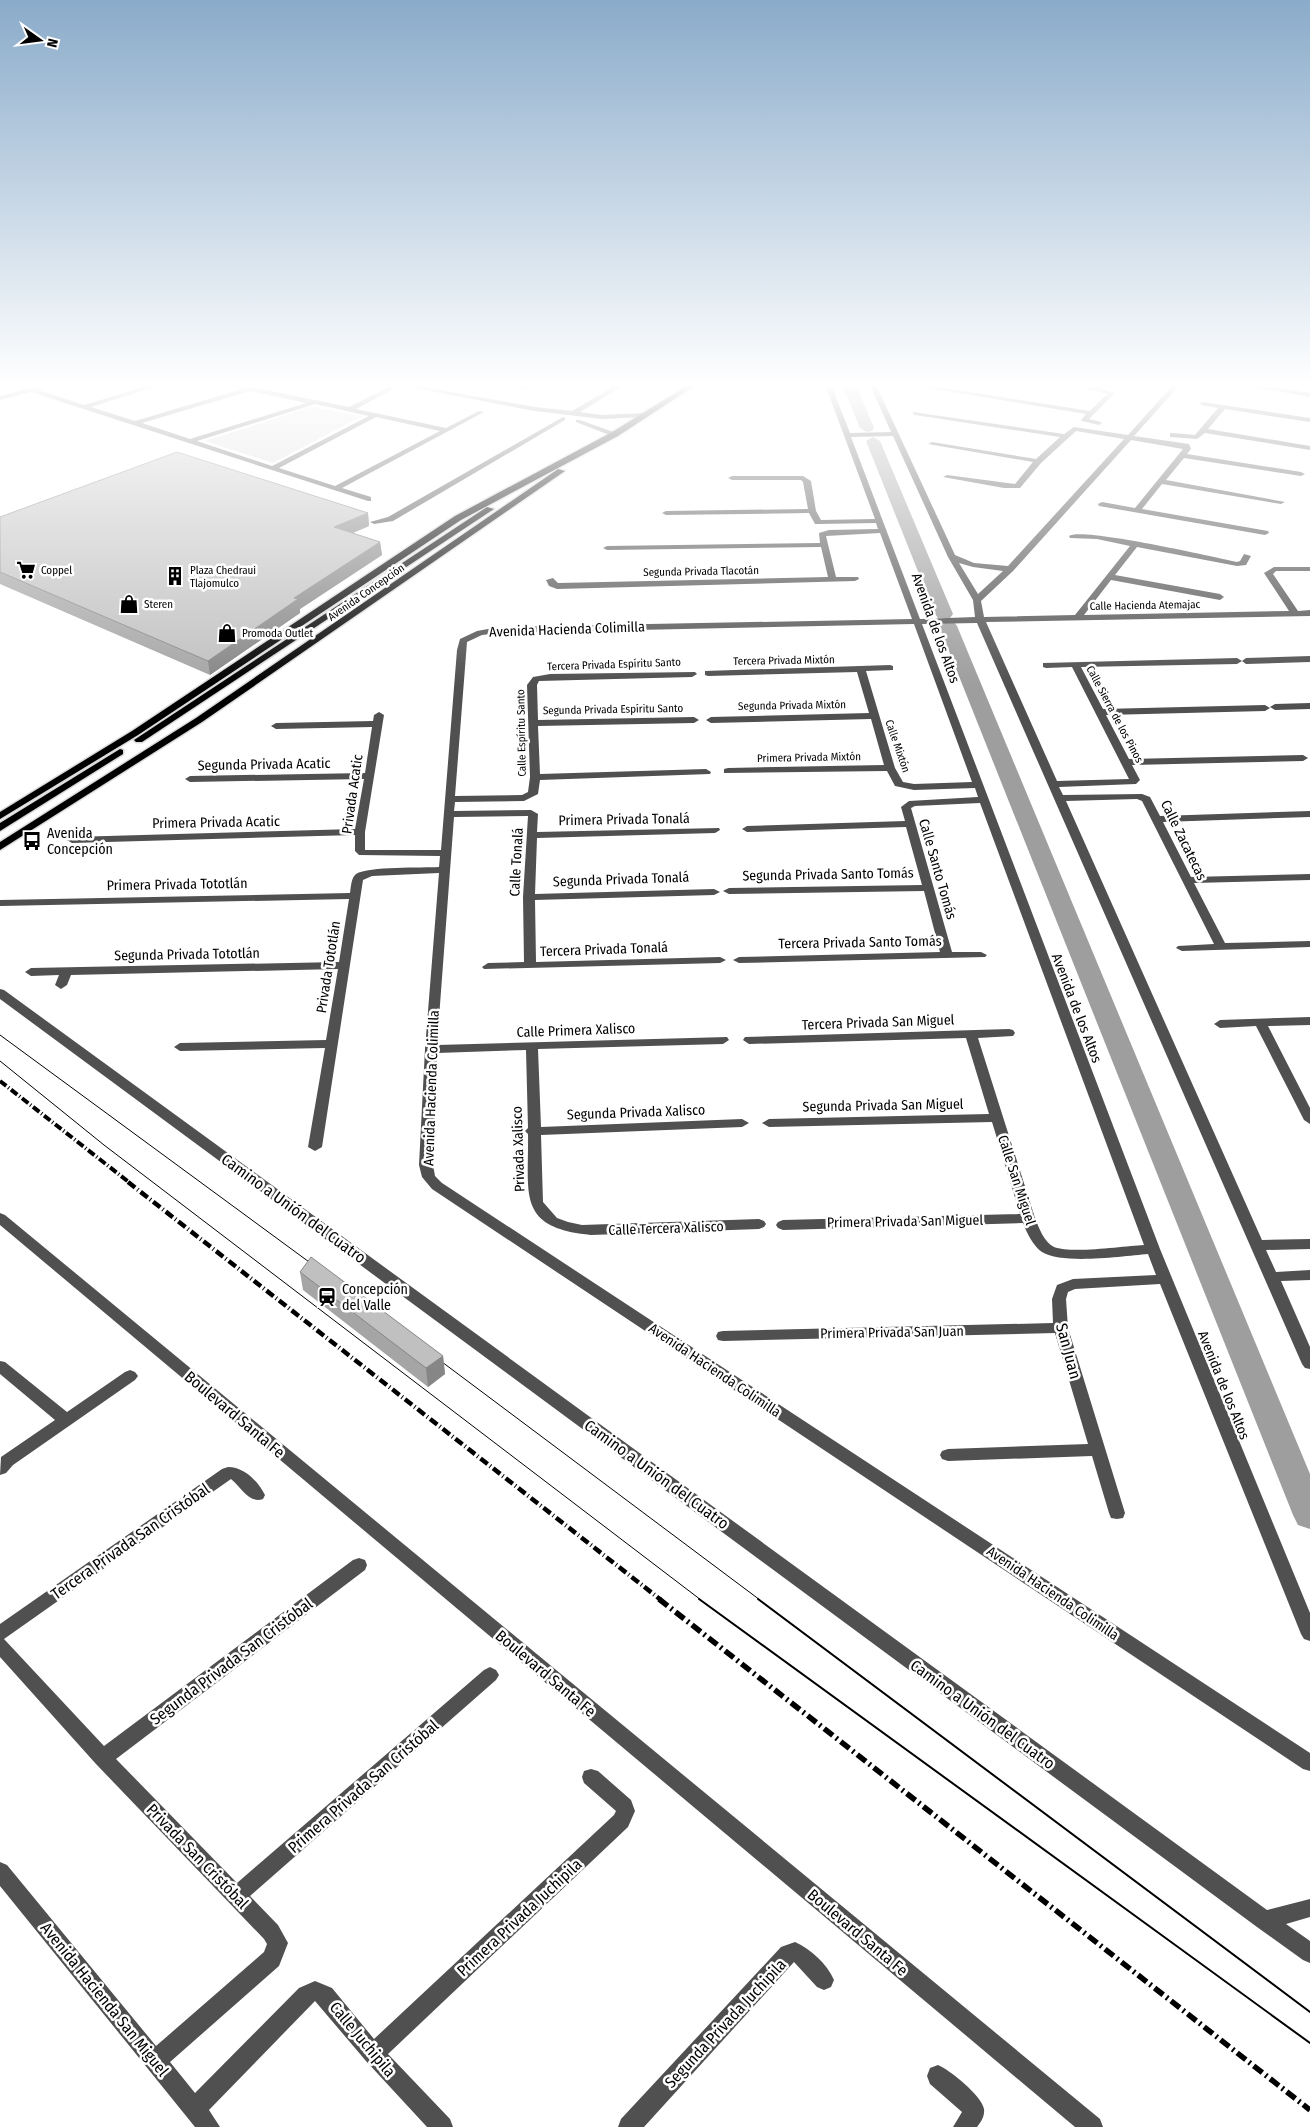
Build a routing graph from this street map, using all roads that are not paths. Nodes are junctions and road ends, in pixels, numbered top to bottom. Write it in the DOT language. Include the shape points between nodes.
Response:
graph roads {
  1 [pos="331,486"];
  2 [pos="340,486"];
  3 [pos="447,486"];
  4 [pos="518,486"];
  5 [pos="528,486"];
  6 [pos="539,486"];
  7 [pos="808,486"];
  8 [pos="867,486"];
  9 [pos="920,486"];
  10 [pos="1084,486"];
  11 [pos="1154,486"];
  12 [pos="1194,486"];
  13 [pos="337,488"];
  14 [pos="368,499"];
  15 [pos="1281,502"];
  16 [pos="1102,504"];
  17 [pos="1138,509"];
  18 [pos="812,511"];
  19 [pos="666,512"];
  20 [pos="374,522"];
  21 [pos="881,526"];
  22 [pos="1265,532"];
  23 [pos="1073,536"];
  24 [pos="1136,544"];
  25 [pos="824,545"];
  26 [pos="607,548"];
  27 [pos="1247,556"];
  28 [pos="952,557"];
  29 [pos="1010,569"];
  30 [pos="1310,569"];
  31 [pos="1110,576"];
  32 [pos="855,579"];
  33 [pos="550,580"];
  34 [pos="833,580"];
  35 [pos="1220,598"];
  36 [pos="977,600"];
  37 [pos="1295,613"];
  38 [pos="1310,613"];
  39 [pos="1078,618"];
  40 [pos="980,619"];
  41 [pos="918,621"];
  42 [pos="1310,659"];
  43 [pos="1046,665"];
  44 [pos="1075,665"];
  45 [pos="890,668"];
  46 [pos="861,670"];
  47 [pos="708,673"];
  48 [pos="692,674"];
  49 [pos="536,679"];
  50 [pos="1310,706"];
  51 [pos="1100,712"];
  52 [pos="875,716"];
  53 [pos="694,720"];
  54 [pos="711,720"];
  55 [pos="532,722"];
  56 [pos="276,726"];
  57 [pos="1307,758"];
  58 [pos="1126,762"];
  59 [pos="890,768"];
  60 [pos="728,771"];
  61 [pos="706,772"];
  62 [pos="369,776"];
  63 [pos="535,777"];
  64 [pos="190,780"];
  65 [pos="1052,784"];
  66 [pos="977,785"];
  67 [pos="1059,798"];
  68 [pos="450,799"];
  69 [pos="982,800"];
  70 [pos="449,814"];
  71 [pos="1310,814"];
  72 [pos="0,816"];
  73 [pos="1155,819"];
  74 [pos="910,824"];
  75 [pos="0,828"];
  76 [pos="747,829"];
  77 [pos="715,830"];
  78 [pos="360,832"];
  79 [pos="533,835"];
  80 [pos="72,840"];
  81 [pos="0,847"];
  82 [pos="446,853"];
  83 [pos="444,870"];
  84 [pos="1310,877"];
  85 [pos="1186,880"];
  86 [pos="927,888"];
  87 [pos="729,891"];
  88 [pos="714,892"];
  89 [pos="354,896"];
  90 [pos="529,897"];
  91 [pos="0,902"];
  92 [pos="1310,944"];
  93 [pos="1220,946"];
  94 [pos="1182,948"];
  95 [pos="981,954"];
  96 [pos="947,955"];
  97 [pos="720,960"];
  98 [pos="739,960"];
  99 [pos="343,965"];
  100 [pos="488,966"];
  101 [pos="530,966"];
  102 [pos="66,971"];
  103 [pos="31,972"];
  104 [pos="61,985"];
  105 [pos="1,993"];
  106 [pos="1310,1021"];
  107 [pos="1260,1023"];
  108 [pos="1220,1024"];
  109 [pos="1009,1033"];
  110 [pos="972,1034"];
  111 [pos="723,1040"];
  112 [pos="749,1040"];
  113 [pos="331,1044"];
  114 [pos="532,1047"];
  115 [pos="180,1048"];
  116 [pos="431,1049"];
  117 [pos="1308,1113"];
  118 [pos="997,1118"];
  119 [pos="742,1123"];
  120 [pos="769,1123"];
  121 [pos="532,1131"];
  122 [pos="315,1147"];
  123 [pos="0,1218"];
  124 [pos="1028,1218"];
  125 [pos="759,1224"];
  126 [pos="783,1225"];
  127 [pos="573,1229"];
  128 [pos="1310,1244"];
  129 [pos="1257,1246"];
  130 [pos="1153,1249"];
  131 [pos="1310,1275"];
  132 [pos="1271,1277"];
  133 [pos="1165,1279"];
  134 [pos="1061,1328"];
  135 [pos="723,1336"];
  136 [pos="1310,1364"];
  137 [pos="0,1366"];
  138 [pos="130,1376"];
  139 [pos="66,1420"];
  140 [pos="1098,1450"];
  141 [pos="948,1455"];
  142 [pos="0,1469"];
  143 [pos="257,1495"];
  144 [pos="1117,1513"];
  145 [pos="360,1565"];
  146 [pos="0,1633"];
  147 [pos="1310,1634"];
  148 [pos="0,1645"];
  149 [pos="490,1675"];
  150 [pos="103,1758"];
  151 [pos="1310,1763"];
  152 [pos="591,1777"];
  153 [pos="0,1871"];
  154 [pos="236,1896"];
  155 [pos="1310,1908"];
  156 [pos="1264,1920"];
  157 [pos="1310,1953"];
  158 [pos="824,1980"];
  159 [pos="373,2054"];
  160 [pos="156,2060"];
  161 [pos="938,2076"];
  162 [pos="195,2109"];
  163 [pos="209,2127"];
  164 [pos="442,2127"];
  165 [pos="629,2127"];
  166 [pos="964,2127"];
  167 [pos="1092,2127"];
  1 -- 13 [label="street"];
  2 -- 13 [label="street"];
  3 -- 20 [label="street" via="390,519"];
  4 -- 72 [label="main road, Avenida Concepción" via="458,518 135,733"];
  5 -- 75 [label="main road, Avenida Concepción" via="187,710"];
  6 -- 81 [label="main road, Avenida Concepción" via="199,720"];
  7 -- 18 [label="street"];
  8 -- 21 [label="street, Avenida de los Altos"];
  9 -- 28 [label="street"];
  10 -- 29 [label="street"];
  11 -- 17 [label="street"];
  12 -- 15 [label="street"];
  13 -- 14 [label="street"];
  16 -- 17 [label="street"];
  17 -- 22 [label="street"];
  18 -- 19 [label="street"];
  18 -- 21 [label="street" via="815,519 822,522"];
  21 -- 25 [label="street" via="826,532 821,536"];
  21 -- 41 [label="street, Avenida de los Altos"];
  23 -- 24 [label="street"];
  24 -- 27 [label="street" via="1237,564 1243,563"];
  24 -- 31 [label="street"];
  25 -- 26 [label="street"];
  25 -- 34 [label="street"];
  28 -- 29 [label="street" via="973,566"];
  28 -- 36 [label="street"];
  29 -- 36 [label="street"];
  30 -- 37 [label="street" via="1274,569 1268,573"];
  31 -- 35 [label="street"];
  31 -- 39 [label="street"];
  32 -- 34 [label="street, Segunda Privada Tlacotán"];
  33 -- 34 [label="street, Segunda Privada Tlacotán" via="557,586"];
  36 -- 40 [label="street"];
  37 -- 38 [label="street, Calle Hacienda Atemajac"];
  37 -- 39 [label="street, Calle Hacienda Atemajac"];
  39 -- 40 [label="street, Calle Hacienda Atemajac"];
  40 -- 41 [label="street, Avenida Hacienda Colimilla"];
  40 -- 65 [label="street"];
  41 -- 66 [label="street, Avenida de los Altos"];
  41 -- 68 [label="street, Avenida Hacienda Colimilla" via="481,631 463,641"];
  42 -- 44 [label="street"];
  43 -- 44 [label="street"];
  44 -- 51 [label="street, Calle Sierra de los Pinos"];
  45 -- 46 [label="street"];
  46 -- 47 [label="street, Tercera Privada Mixtón"];
  46 -- 52 [label="street, Calle Mixtón"];
  48 -- 49 [label="street, Tercera Privada Espíritu Santo"];
  49 -- 55 [label="street, Calle Espíritu Santo" via="532,685"];
  50 -- 51 [label="street"];
  51 -- 58 [label="street, Calle Sierra de los Pinos"];
  52 -- 54 [label="street, Segunda Privada Mixtón"];
  52 -- 59 [label="street, Calle Mixtón"];
  53 -- 55 [label="street, Segunda Privada Espíritu Santo"];
  55 -- 63 [label="street, Calle Espíritu Santo"];
  56 -- 62 [label="street, Privada Acatic" via="378,720"];
  57 -- 58 [label="street"];
  58 -- 65 [label="street, Calle Sierra de los Pinos" via="1135,780 1132,782"];
  59 -- 60 [label="street, Primera Privada Mixtón"];
  59 -- 66 [label="street, Calle Mixtón" via="902,786"];
  61 -- 63 [label="street"];
  62 -- 64 [label="street, Segunda Privada Acatic"];
  62 -- 78 [label="street, Privada Acatic"];
  63 -- 68 [label="street, Calle Espíritu Santo" via="533,794 528,798"];
  65 -- 67 [label="street"];
  66 -- 69 [label="street, Avenida de los Altos"];
  67 -- 73 [label="street, Calle Zacatecas" via="1142,797 1148,801"];
  67 -- 129 [label="street"];
  68 -- 70 [label="street, Avenida Hacienda Colimilla"];
  69 -- 74 [label="street, Calle Santo Tomás" via="910,804 906,808"];
  69 -- 130 [label="street, Avenida de los Altos"];
  70 -- 79 [label="street, Calle Tonalá" via="531,813"];
  70 -- 82 [label="street, Avenida Hacienda Colimilla"];
  71 -- 73 [label="street"];
  73 -- 85 [label="street, Calle Zacatecas"];
  74 -- 76 [label="street"];
  74 -- 86 [label="street, Calle Santo Tomás"];
  77 -- 79 [label="street, Primera Privada Tonalá"];
  78 -- 80 [label="street, Primera Privada Acatic"];
  78 -- 82 [label="street, Privada Acatic" via="360,851 363,853"];
  79 -- 90 [label="street, Calle Tonalá"];
  82 -- 83 [label="street, Avenida Hacienda Colimilla"];
  83 -- 89 [label="street, Privada Tototlán" via="366,874 358,879"];
  83 -- 116 [label="street, Avenida Hacienda Colimilla"];
  84 -- 85 [label="street"];
  85 -- 93 [label="street, Calle Zacatecas"];
  86 -- 87 [label="street, Segunda Privada Santo Tomás"];
  86 -- 96 [label="street, Calle Santo Tomás"];
  88 -- 90 [label="street, Segunda Privada Tonalá"];
  89 -- 91 [label="street, Primera Privada Tototlán"];
  89 -- 99 [label="street, Privada Tototlán"];
  90 -- 101 [label="street, Calle Tonalá"];
  92 -- 93 [label="street"];
  93 -- 94 [label="street"];
  95 -- 96 [label="street, Tercera Privada Santo Tomás"];
  96 -- 98 [label="street, Tercera Privada Santo Tomás"];
  97 -- 101 [label="street, Tercera Privada Tonalá"];
  99 -- 102 [label="street, Segunda Privada Tototlán"];
  99 -- 113 [label="street, Privada Tototlán"];
  100 -- 101 [label="street, Tercera Privada Tonalá"];
  102 -- 103 [label="street, Segunda Privada Tototlán"];
  102 -- 104 [label="street"];
  105 -- 156 [label="street, Camino a Unión del Cuatro"];
  106 -- 107 [label="street"];
  107 -- 108 [label="street"];
  107 -- 117 [label="street"];
  109 -- 110 [label="street, Tercera Privada San Miguel"];
  110 -- 112 [label="street, Tercera Privada San Miguel"];
  110 -- 118 [label="street, Calle San Miguel"];
  111 -- 114 [label="street, Calle Primera Xalisco"];
  113 -- 115 [label="street"];
  113 -- 122 [label="street, Privada Tototlán"];
  114 -- 116 [label="street, Calle Primera Xalisco"];
  114 -- 121 [label="street, Privada Xalisco"];
  116 -- 151 [label="street, Avenida Hacienda Colimilla" via="426,1165 429,1177 437,1186"];
  118 -- 120 [label="street, Segunda Privada San Miguel"];
  118 -- 124 [label="street, Calle San Miguel"];
  119 -- 121 [label="street, Segunda Privada Xalisco"];
  121 -- 127 [label="street, Privada Xalisco" via="536,1202 543,1214 555,1223"];
  123 -- 167 [label="street, Boulevard Santa Fe"];
  124 -- 126 [label="street, Primera Privada San Miguel"];
  124 -- 130 [label="street, Calle San Miguel" via="1039,1240 1050,1250 1068,1253"];
  125 -- 127 [label="street, Calle Tercera Xalisco"];
  128 -- 129 [label="street"];
  129 -- 132 [label="street"];
  130 -- 133 [label="street, Avenida de los Altos"];
  131 -- 132 [label="street"];
  132 -- 136 [label="street"];
  133 -- 134 [label="street, San Juan" via="1062,1288 1058,1299"];
  133 -- 147 [label="street, Avenida de los Altos"];
  134 -- 135 [label="street, Primera Privada San Juan"];
  134 -- 140 [label="street, San Juan"];
  137 -- 139 [label="street"];
  138 -- 139 [label="street"];
  139 -- 142 [label="street"];
  140 -- 141 [label="street"];
  140 -- 144 [label="street, San Juan"];
  143 -- 146 [label="street, Tercera Privada San Cristóbal" via="236,1473 228,1473"];
  145 -- 150 [label="street, Segunda Privada San Cristóbal"];
  148 -- 150 [label="street, Privada San Cristóbal"];
  149 -- 154 [label="street, Primera Privada San Cristóbal"];
  150 -- 154 [label="street, Privada San Cristóbal"];
  152 -- 159 [label="street, Primera Privada Juchipila" via="624,1806 626,1810 621,1821"];
  153 -- 160 [label="street, Avenida Hacienda San Miguel"];
  154 -- 160 [label="street, Privada San Cristóbal" via="275,1937 278,1943 272,1959"];
  155 -- 156 [label="street"];
  156 -- 157 [label="street, Camino a Unión del Cuatro"];
  158 -- 165 [label="street, Segunda Privada Juchipila" via="800,1954 788,1954"];
  159 -- 162 [label="street, Calle Juchipila" via="325,1995 310,1992"];
  159 -- 164 [label="street, Calle Juchipila"];
  160 -- 162 [label="street, Avenida Hacienda San Miguel"];
  161 -- 166 [label="street" via="973,2107 973,2115"];
  162 -- 163 [label="street, Avenida Hacienda San Miguel"];
}
